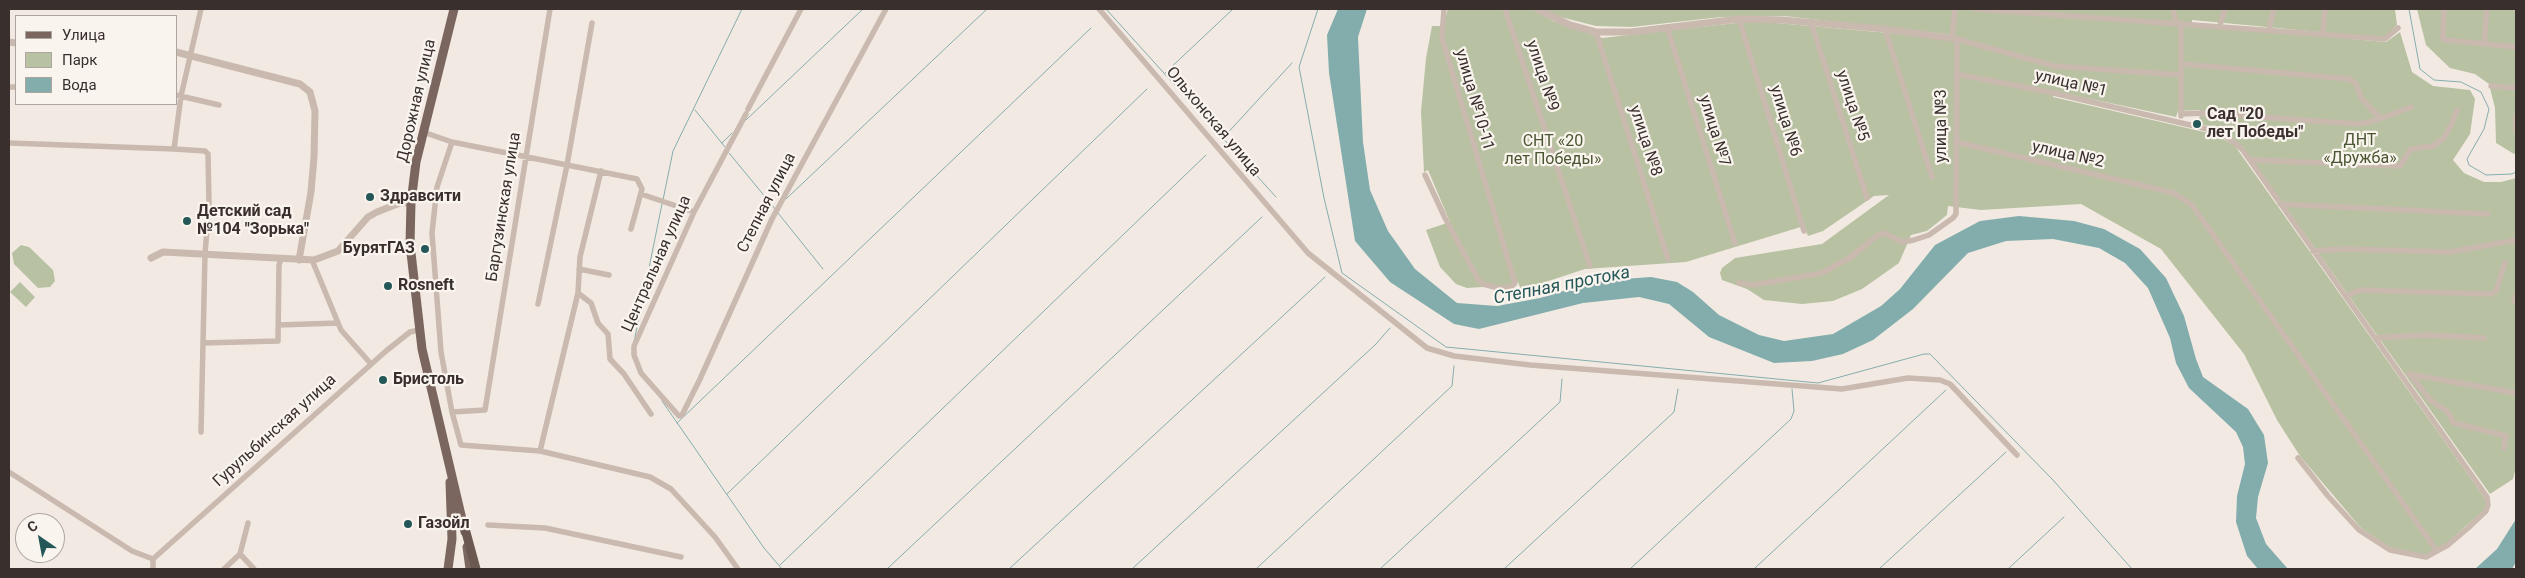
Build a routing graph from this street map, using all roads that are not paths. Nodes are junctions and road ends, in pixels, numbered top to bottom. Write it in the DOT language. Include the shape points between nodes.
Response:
graph roads {
  1 [pos="201,9"];
  2 [pos="454,9"];
  3 [pos="550,9"];
  4 [pos="801,9"];
  5 [pos="886,9"];
  6 [pos="1099,9"];
  7 [pos="1444,9"];
  8 [pos="1506,9"];
  9 [pos="1537,9"];
  10 [pos="1955,9"];
  11 [pos="1975,9"];
  12 [pos="2173,9"];
  13 [pos="2225,9"];
  14 [pos="2274,9"];
  15 [pos="2325,9"];
  16 [pos="2444,9"];
  17 [pos="2487,9"];
  18 [pos="1739,19"];
  19 [pos="592,22"];
  20 [pos="1812,22"];
  21 [pos="2178,23"];
  22 [pos="2220,25"];
  23 [pos="1667,27"];
  24 [pos="2398,28"];
  25 [pos="1885,29"];
  26 [pos="2269,29"];
  27 [pos="1596,32"];
  28 [pos="2323,34"];
  29 [pos="1954,38"];
  30 [pos="2484,44"];
  31 [pos="2516,46"];
  32 [pos="178,52"];
  33 [pos="192,55"];
  34 [pos="2182,64"];
  35 [pos="1956,74"];
  36 [pos="2181,75"];
  37 [pos="2491,86"];
  38 [pos="2516,88"];
  39 [pos="179,95"];
  40 [pos="219,106"];
  41 [pos="2411,107"];
  42 [pos="2457,110"];
  43 [pos="2181,114"];
  44 [pos="2516,116"];
  45 [pos="2380,118"];
  46 [pos="2180,124"];
  47 [pos="2516,131"];
  48 [pos="423,132"];
  49 [pos="452,142"];
  50 [pos="1956,142"];
  51 [pos="9,143"];
  52 [pos="174,149"];
  53 [pos="525,158"];
  54 [pos="2251,160"];
  55 [pos="567,166"];
  56 [pos="601,171"];
  57 [pos="1425,174"];
  58 [pos="1932,177"];
  59 [pos="641,194"];
  60 [pos="1867,198"];
  61 [pos="411,203"];
  62 [pos="2280,204"];
  63 [pos="694,212"];
  64 [pos="2488,214"];
  65 [pos="631,229"];
  66 [pos="1804,231"];
  67 [pos="2516,240"];
  68 [pos="1735,243"];
  69 [pos="2313,251"];
  70 [pos="205,254"];
  71 [pos="151,258"];
  72 [pos="281,259"];
  73 [pos="1668,259"];
  74 [pos="299,260"];
  75 [pos="312,260"];
  76 [pos="2505,263"];
  77 [pos="1590,266"];
  78 [pos="579,269"];
  79 [pos="609,275"];
  80 [pos="1738,283"];
  81 [pos="578,293"];
  82 [pos="2346,297"];
  83 [pos="538,304"];
  84 [pos="338,323"];
  85 [pos="279,325"];
  86 [pos="419,330"];
  87 [pos="2375,338"];
  88 [pos="2484,338"];
  89 [pos="203,344"];
  90 [pos="371,364"];
  91 [pos="2400,372"];
  92 [pos="2410,374"];
  93 [pos="2516,393"];
  94 [pos="452,412"];
  95 [pos="651,414"];
  96 [pos="682,414"];
  97 [pos="201,432"];
  98 [pos="2504,448"];
  99 [pos="540,451"];
  100 [pos="2017,455"];
  101 [pos="2298,458"];
  102 [pos="449,459"];
  103 [pos="9,472"];
  104 [pos="248,523"];
  105 [pos="464,525"];
  106 [pos="488,525"];
  107 [pos="2437,551"];
  108 [pos="240,554"];
  109 [pos="681,557"];
  110 [pos="153,559"];
  111 [pos="153,569"];
  112 [pos="224,569"];
  113 [pos="254,569"];
  114 [pos="448,569"];
  115 [pos="470,569"];
  116 [pos="476,569"];
  117 [pos="738,569"];
  1 -- 33 [label="street"];
  2 -- 48 [label="main road, Дорожная улица"];
  3 -- 53 [label="street, Баргузинская улица"];
  4 -- 63 [label="street, Центральная улица"];
  5 -- 96 [label="street, Степная улица" via="772,219"];
  6 -- 100 [label="street, Ольхонская улица" via="1308,253 1427,348 1440,353 1530,365 1842,389 1908,378 1940,380 1950,384"];
  7 -- 57 [label="street, улица №10-11" via="1442,38 1451,76 1515,283 1504,289 1479,281"];
  8 -- 77 [label="street, улица №9"];
  9 -- 27 [label="street" via="1570,25"];
  10 -- 29 [label="street, улица №3"];
  11 -- 21 [label="street"];
  12 -- 21 [label="street"];
  13 -- 22 [label="street"];
  14 -- 26 [label="street"];
  15 -- 28 [label="street"];
  16 -- 30 [label="street" via="2444,39"];
  17 -- 30 [label="street"];
  18 -- 20 [label="street"];
  18 -- 23 [label="street"];
  18 -- 66 [label="street, улица №6"];
  19 -- 55 [label="street"];
  20 -- 25 [label="street"];
  20 -- 60 [label="street, улица №5"];
  21 -- 22 [label="street"];
  21 -- 34 [label="street"];
  22 -- 26 [label="street"];
  23 -- 27 [label="street"];
  23 -- 68 [label="street, улица №7"];
  24 -- 28 [label="street" via="2385,39"];
  25 -- 29 [label="street"];
  25 -- 58 [label="street"];
  26 -- 28 [label="street"];
  27 -- 73 [label="street, улица №8"];
  29 -- 35 [label="street, улица №3"];
  29 -- 36 [label="street" via="2054,66"];
  30 -- 31 [label="street"];
  32 -- 33 [label="street"];
  33 -- 39 [label="street"];
  33 -- 74 [label="street" via="300,84 310,92 315,111 314,157"];
  34 -- 36 [label="street"];
  34 -- 45 [label="street" via="2350,79 2356,84 2361,98"];
  35 -- 46 [label="street, улица №1" via="2049,92"];
  35 -- 50 [label="street, улица №3"];
  36 -- 43 [label="street"];
  37 -- 38 [label="street"];
  39 -- 40 [label="street"];
  39 -- 52 [label="street"];
  41 -- 45 [label="street"];
  42 -- 54 [label="street" via="2443,139 2433,146 2411,150 2400,166"];
  43 -- 45 [label="street" via="2205,112 2358,124"];
  43 -- 46 [label="street"];
  44 -- 47 [label="street"];
  46 -- 54 [label="street, улица №1" via="2220,132"];
  48 -- 49 [label="street"];
  48 -- 61 [label="main road, Дорожная улица"];
  49 -- 53 [label="street"];
  49 -- 94 [label="street" via="437,186 432,233 441,352"];
  50 -- 80 [label="street, улица №3" via="1956,214 1929,234 1903,242 1884,233 1851,258 1822,273 1753,285"];
  50 -- 107 [label="street, улица №2" via="2174,193 2192,205"];
  51 -- 52 [label="street"];
  52 -- 70 [label="street" via="205,151 208,154"];
  53 -- 55 [label="street"];
  53 -- 94 [label="street, Баргузинская улица" via="485,410"];
  54 -- 62 [label="street, улица №1"];
  55 -- 56 [label="street"];
  55 -- 83 [label="street"];
  56 -- 59 [label="street" via="637,179"];
  56 -- 78 [label="street"];
  59 -- 63 [label="street"];
  59 -- 65 [label="street"];
  61 -- 75 [label="street" via="400,203 377,212 338,251"];
  61 -- 86 [label="main road, Дорожная улица" via="410,244"];
  62 -- 64 [label="street"];
  62 -- 69 [label="street, улица №1"];
  63 -- 96 [label="street, Центральная улица" via="634,346 641,372 676,416"];
  67 -- 69 [label="street" via="2450,252"];
  69 -- 82 [label="street, улица №1"];
  70 -- 71 [label="street" via="163,252"];
  70 -- 72 [label="street"];
  70 -- 89 [label="street"];
  72 -- 74 [label="street"];
  72 -- 85 [label="street"];
  74 -- 75 [label="street"];
  75 -- 84 [label="street"];
  76 -- 82 [label="street" via="2496,291 2491,294 2359,290"];
  78 -- 79 [label="street"];
  78 -- 81 [label="street"];
  81 -- 95 [label="street" via="591,303 598,323 608,334 610,359"];
  81 -- 99 [label="street"];
  82 -- 87 [label="street, улица №1"];
  84 -- 85 [label="street"];
  84 -- 90 [label="street"];
  85 -- 89 [label="street" via="278,342"];
  86 -- 90 [label="street, Гурульбинская улица" via="410,332"];
  86 -- 102 [label="main road, Дорожная улица"];
  87 -- 88 [label="street" via="2425,335"];
  87 -- 91 [label="street, улица №1"];
  89 -- 97 [label="street"];
  90 -- 110 [label="street, Гурульбинская улица"];
  91 -- 92 [label="street"];
  91 -- 107 [label="street, улица №1" via="2488,497 2486,511"];
  92 -- 93 [label="street"];
  92 -- 98 [label="street" via="2430,400 2447,411 2454,423 2506,436"];
  94 -- 99 [label="street" via="461,445"];
  99 -- 117 [label="street" via="650,477 671,488 715,536"];
  101 -- 107 [label="street" via="2358,530 2390,550 2426,557"];
  102 -- 105 [label="main road, Дорожная улица"];
  102 -- 114 [label="main road" via="452,539"];
  103 -- 110 [label="street" via="132,551"];
  104 -- 108 [label="street"];
  105 -- 115 [label="main road, Дорожная улица"];
  105 -- 116 [label="highway"];
  106 -- 109 [label="street" via="545,528"];
  108 -- 112 [label="street"];
  108 -- 113 [label="street"];
  110 -- 111 [label="street"];
}
